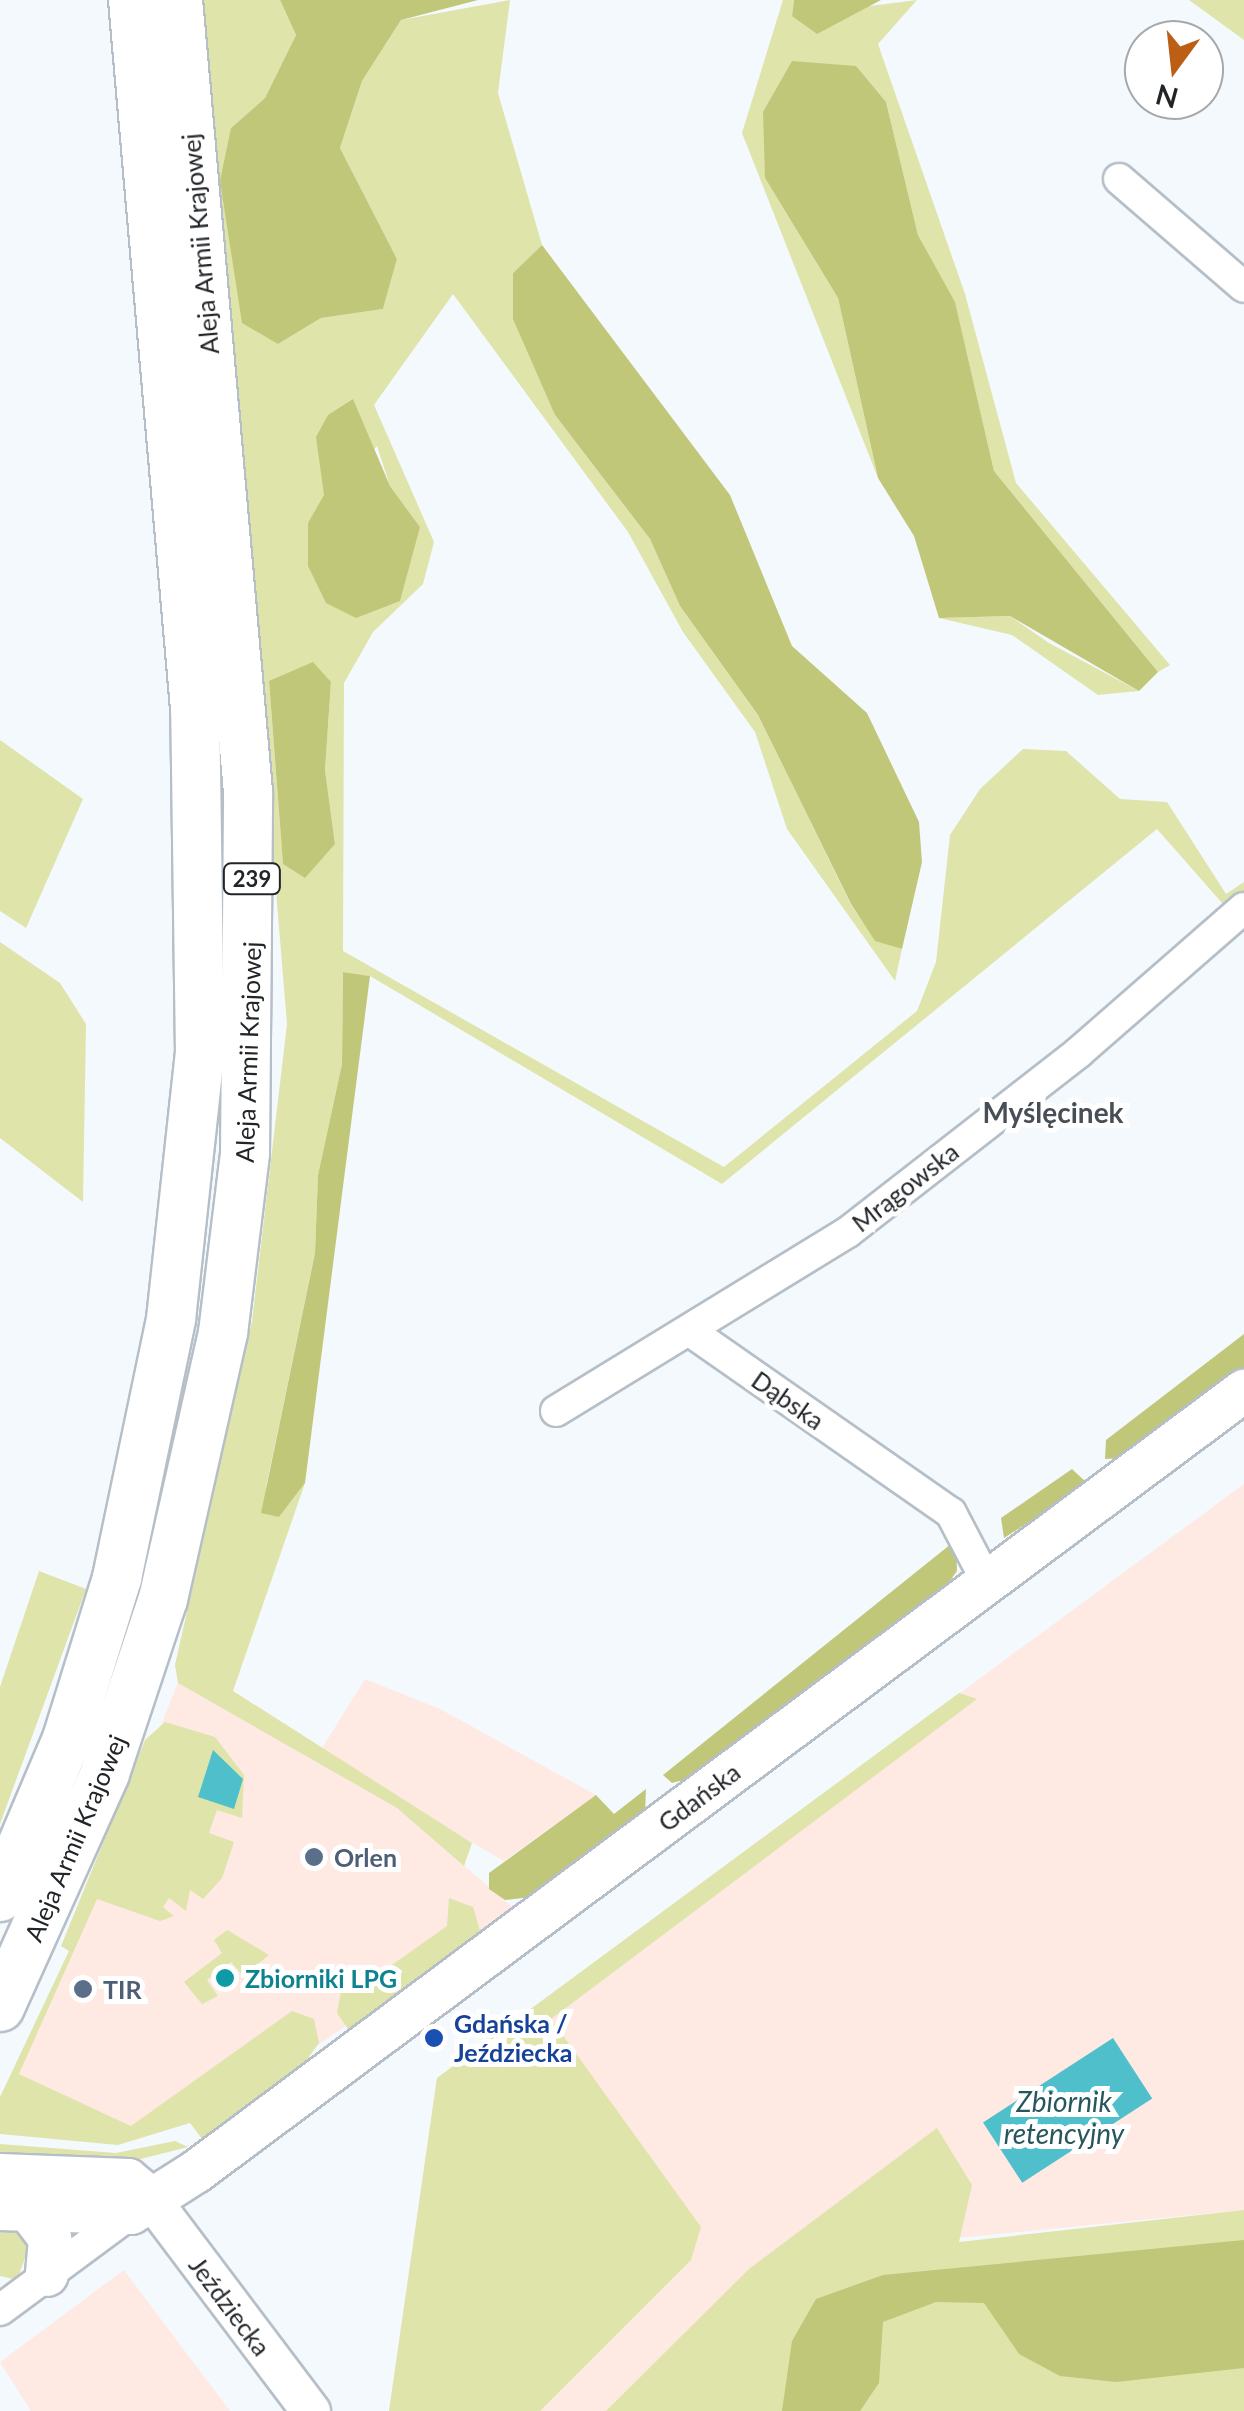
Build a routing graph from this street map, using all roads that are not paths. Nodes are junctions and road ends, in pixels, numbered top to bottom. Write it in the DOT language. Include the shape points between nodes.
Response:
graph roads {
  1 [pos="133,0"];
  2 [pos="178,0"];
  3 [pos="1119,179"];
  4 [pos="1244,286"];
  5 [pos="1244,908"];
  6 [pos="690,1332"];
  7 [pos="1244,1391"];
  8 [pos="556,1411"];
  9 [pos="988,1582"];
  10 [pos="0,1897"];
  11 [pos="0,2007"];
  12 [pos="8,2187"];
  13 [pos="141,2206"];
  14 [pos="46,2276"];
  15 [pos="0,2310"];
  16 [pos="311,2411"];
  1 -- 10 [label="main road, Aleja Armii Krajowej / 239" via="195,708 199,1072 171,1319 118,1578 67,1739"];
  2 -- 11 [label="main road, Aleja Armii Krajowej / 239" via="248,792 245,1154 208,1415 163,1598 105,1773"];
  3 -- 4 [label="street"];
  5 -- 6 [label="street, Mrągowska" via="1079,1052 848,1232"];
  6 -- 8 [label="street"];
  6 -- 9 [label="street, Dąbska" via="951,1513"];
  7 -- 9 [label="main road, Gdańska"];
  9 -- 13 [label="main road, Gdańska"];
  12 -- 13 [label="main road"];
  12 -- 14 [label="main road" via="50,2239"];
  13 -- 14 [label="street, Gdańska"];
  13 -- 16 [label="street, Jeździecka"];
  14 -- 15 [label="street, Gdańska"];
}
